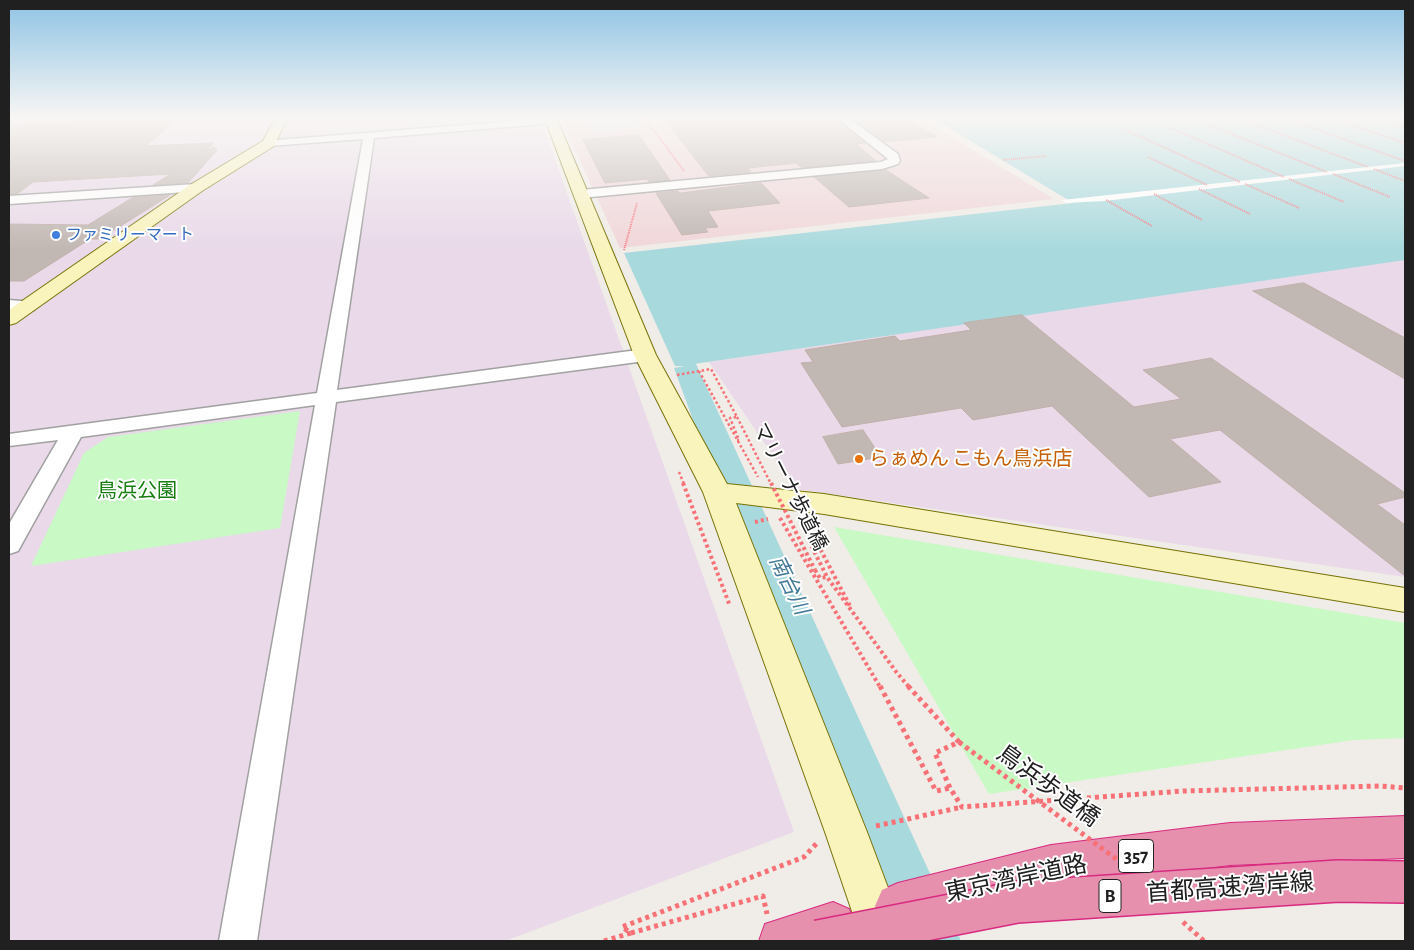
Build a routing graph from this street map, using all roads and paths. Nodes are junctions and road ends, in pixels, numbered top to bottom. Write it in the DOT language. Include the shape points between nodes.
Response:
graph roads {
  1 [pos="239,161"];
  2 [pos="364,161"];
  3 [pos="568,161"];
  4 [pos="677,161"];
  5 [pos="893,161"];
  6 [pos="1157,161"];
  7 [pos="1195,161"];
  8 [pos="1248,161"];
  9 [pos="1300,161"];
  10 [pos="1353,161"];
  11 [pos="1368,167"];
  12 [pos="1374,169"];
  13 [pos="685,172"];
  14 [pos="1327,172"];
  15 [pos="1333,174"];
  16 [pos="1284,177"];
  17 [pos="1289,179"];
  18 [pos="1405,181"];
  19 [pos="1240,182"];
  20 [pos="1246,184"];
  21 [pos="1207,185"];
  22 [pos="196,188"];
  23 [pos="1199,189"];
  24 [pos="581,194"];
  25 [pos="1154,194"];
  26 [pos="1390,197"];
  27 [pos="9,200"];
  28 [pos="638,200"];
  29 [pos="1106,200"];
  30 [pos="1344,202"];
  31 [pos="1298,208"];
  32 [pos="1250,214"];
  33 [pos="1202,220"];
  34 [pos="1152,226"];
  35 [pos="620,252"];
  36 [pos="9,305"];
  37 [pos="28,306"];
  38 [pos="9,319"];
  39 [pos="645,355"];
  40 [pos="699,371"];
  41 [pos="674,376"];
  42 [pos="327,398"];
  43 [pos="737,417"];
  44 [pos="73,432"];
  45 [pos="9,440"];
  46 [pos="738,440"];
  47 [pos="676,466"];
  48 [pos="763,486"];
  49 [pos="717,492"];
  50 [pos="777,512"];
  51 [pos="816,539"];
  52 [pos="809,541"];
  53 [pos="9,545"];
  54 [pos="827,577"];
  55 [pos="1405,600"];
  56 [pos="731,607"];
  57 [pos="857,617"];
  58 [pos="959,742"];
  59 [pos="950,788"];
  60 [pos="1405,788"];
  61 [pos="962,807"];
  62 [pos="846,832"];
  63 [pos="1405,836"];
  64 [pos="1129,870"];
  65 [pos="1405,882"];
  66 [pos="763,896"];
  67 [pos="1176,915"];
  68 [pos="879,927"];
  69 [pos="631,934"];
  70 [pos="238,941"];
  71 [pos="604,941"];
  72 [pos="782,941"];
  73 [pos="818,941"];
  74 [pos="1204,941"];
  1 -- 22 [label="street"];
  2 -- 42 [label="street"];
  3 -- 24 [label="street"];
  4 -- 13 [label="path"];
  5 -- 24 [label="street" via="882,165"];
  6 -- 21 [label="path"];
  7 -- 19 [label="path"];
  8 -- 16 [label="path"];
  9 -- 14 [label="path"];
  10 -- 11 [label="path"];
  12 -- 18 [label="path"];
  15 -- 26 [label="path"];
  17 -- 30 [label="path"];
  20 -- 31 [label="path"];
  22 -- 27 [label="street"];
  22 -- 37 [label="street"];
  23 -- 32 [label="path"];
  24 -- 39 [label="street"];
  25 -- 33 [label="path"];
  28 -- 35 [label="path" via="624,251"];
  29 -- 34 [label="path"];
  36 -- 37 [label="street"];
  37 -- 38 [label="street"];
  39 -- 42 [label="street"];
  39 -- 49 [label="street"];
  40 -- 41 [label="path"];
  40 -- 43 [label="path, マリーナ歩道橋" via="711,369"];
  40 -- 46 [label="path"];
  42 -- 44 [label="street"];
  42 -- 70 [label="street"];
  43 -- 46 [label="path" via="730,418"];
  43 -- 54 [label="path, マリーナ歩道橋, bridge" via="815,570 820,578"];
  44 -- 45 [label="street"];
  44 -- 53 [label="street"];
  46 -- 48 [label="path"];
  47 -- 56 [label="path"];
  49 -- 55 [label="street" via="824,504"];
  49 -- 62 [label="street"];
  50 -- 59 [label="path" via="894,710 936,791"];
  51 -- 57 [label="path"];
  52 -- 54 [label="path"];
  54 -- 57 [label="path"];
  57 -- 58 [label="path, 鳥浜歩道橋" via="897,673"];
  58 -- 59 [label="path" via="935,753"];
  58 -- 64 [label="path, 鳥浜歩道橋, bridge"];
  59 -- 61 [label="path"];
  60 -- 61 [label="path" via="1183,791"];
  61 -- 62 [label="path"];
  62 -- 68 [label="street"];
  62 -- 69 [label="path" via="818,836 816,846 804,857 622,927"];
  63 -- 68 [label="highway, 東京湾岸道路 / 357" via="1230,844 1051,867"];
  65 -- 73 [label="highway, 首都高速湾岸線 / B, bridge" via="1318,882 1017,902"];
  66 -- 69 [label="path"];
  67 -- 74 [label="path, bridge"];
  68 -- 72 [label="highway, 東京湾岸道路 / 357"];
  69 -- 71 [label="path"];
}
